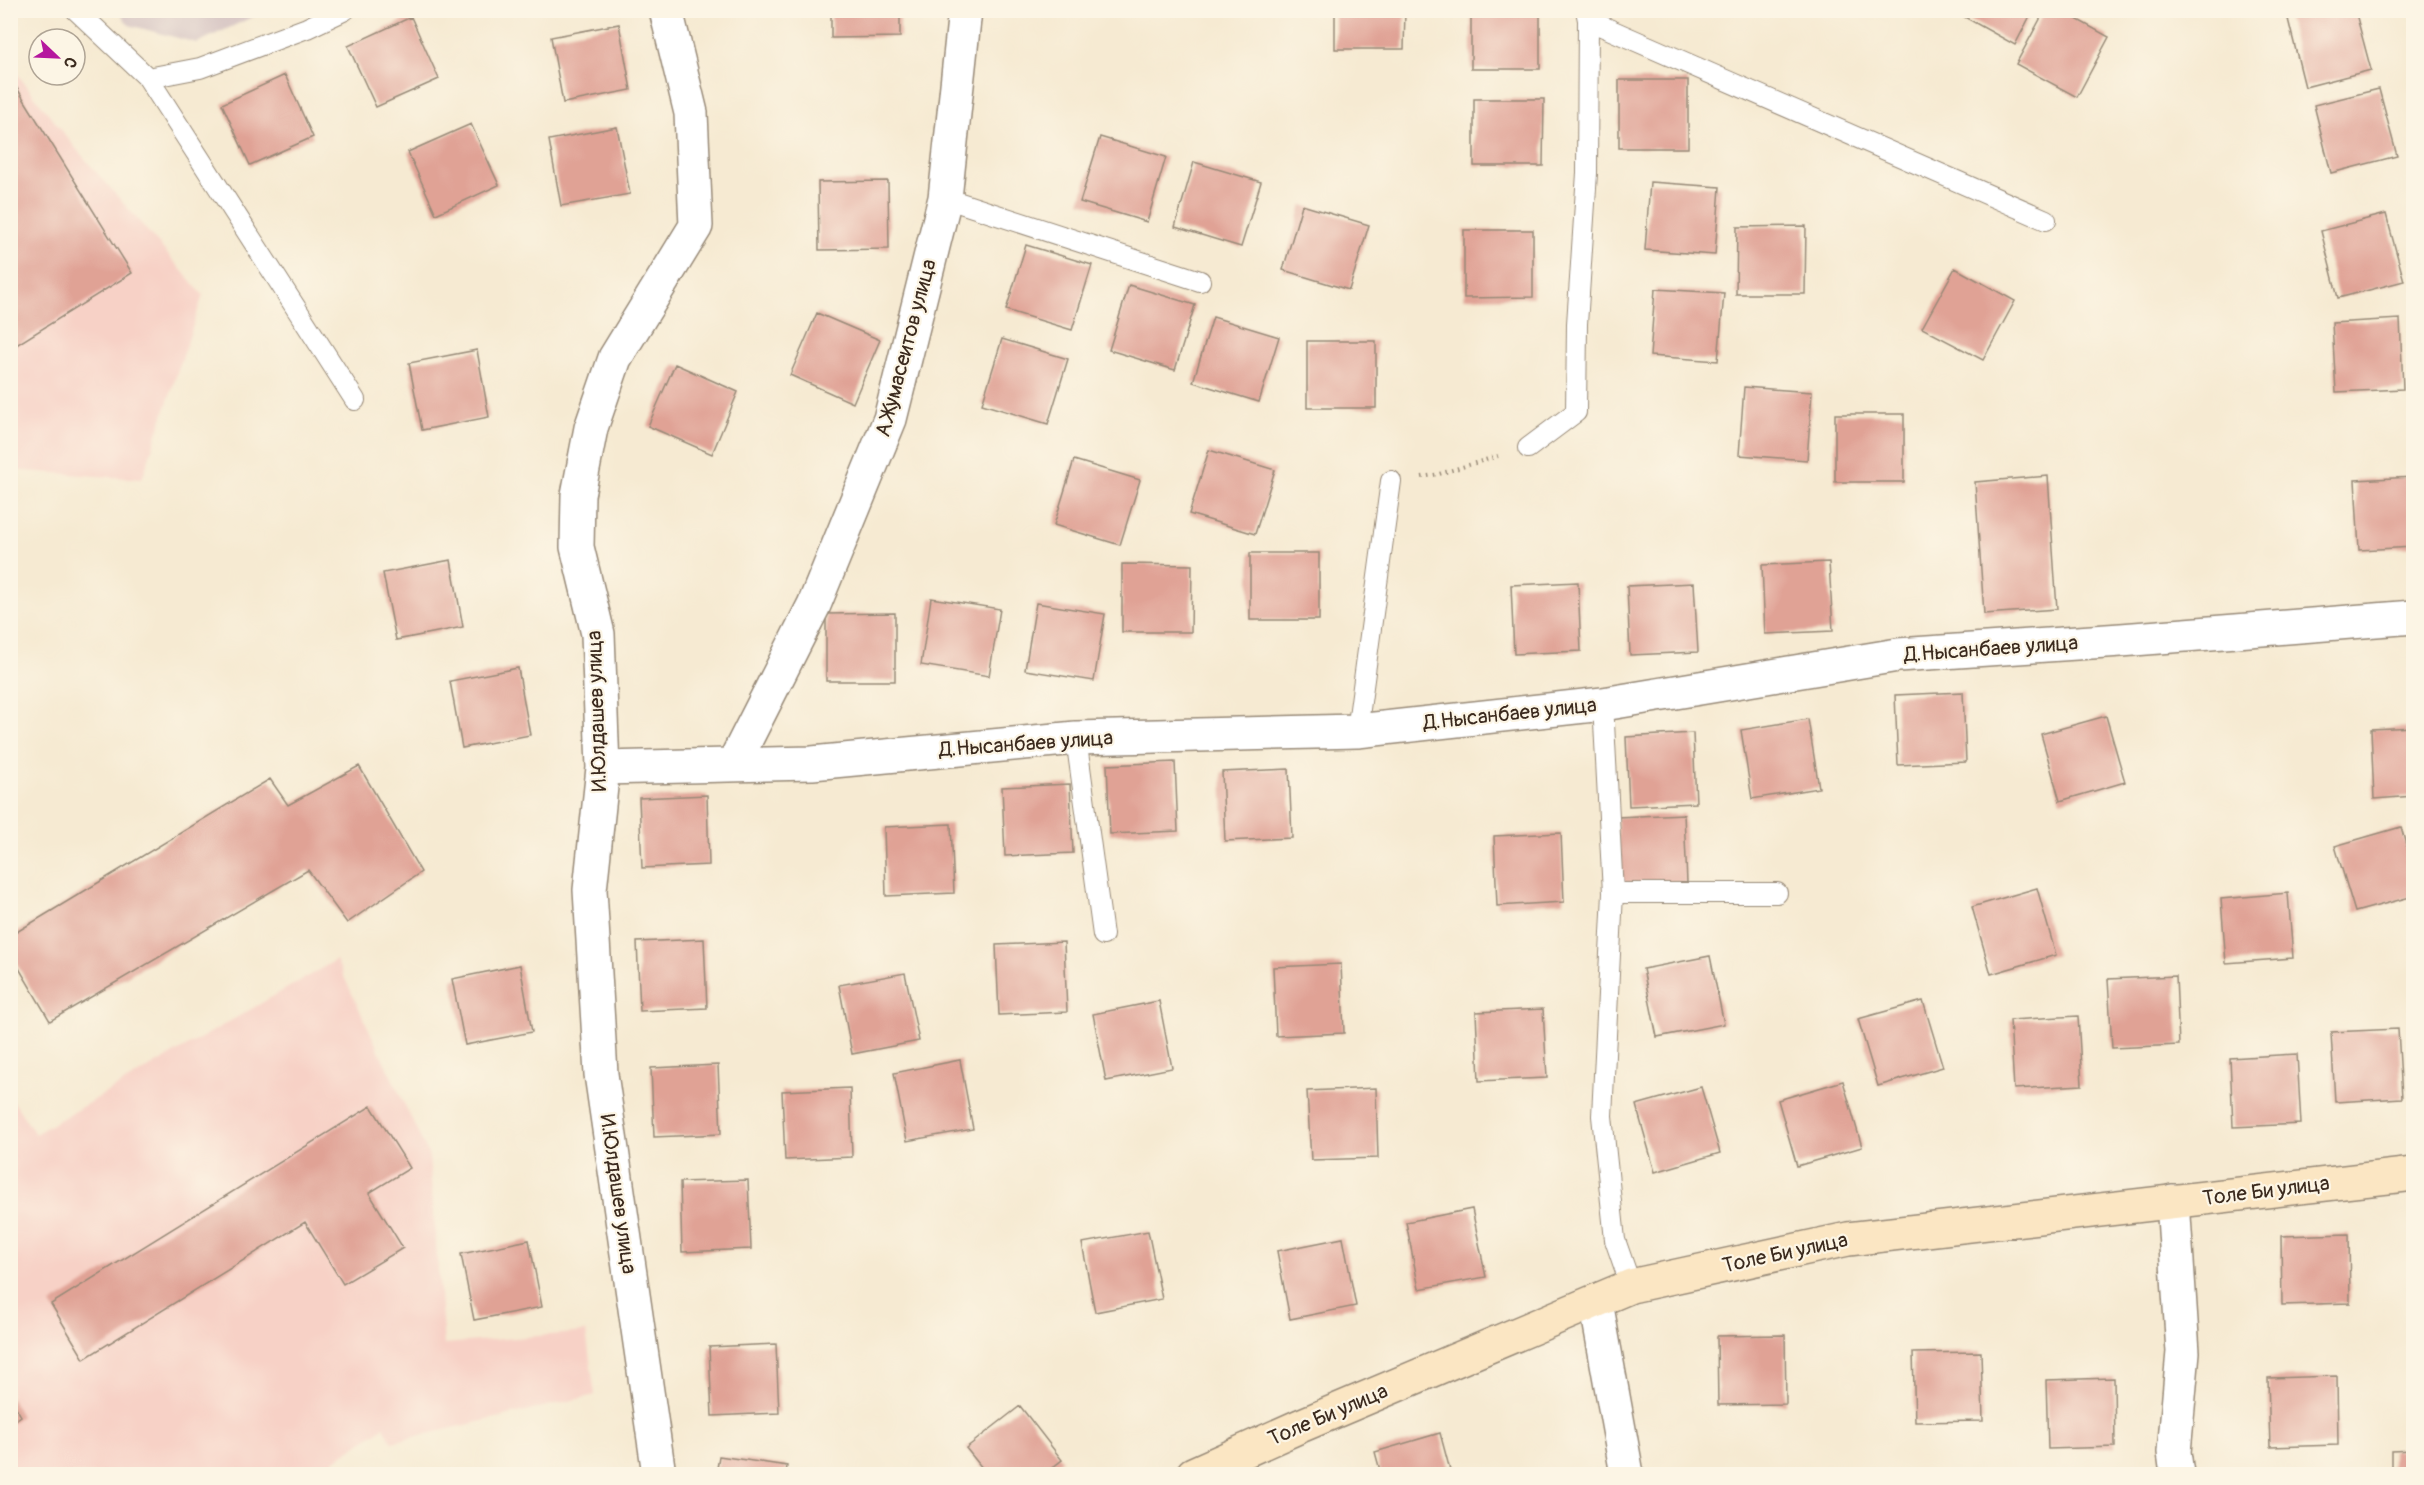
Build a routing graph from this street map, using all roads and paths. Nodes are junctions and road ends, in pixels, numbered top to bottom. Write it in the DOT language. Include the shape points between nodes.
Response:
graph roads {
  1 [pos="76,10"];
  2 [pos="345,10"];
  3 [pos="666,10"];
  4 [pos="965,10"];
  5 [pos="1587,15"];
  6 [pos="148,78"];
  7 [pos="945,198"];
  8 [pos="2046,220"];
  9 [pos="1200,281"];
  10 [pos="355,399"];
  11 [pos="1528,447"];
  12 [pos="1391,481"];
  13 [pos="2414,617"];
  14 [pos="1603,704"];
  15 [pos="1357,731"];
  16 [pos="1076,738"];
  17 [pos="733,765"];
  18 [pos="603,768"];
  19 [pos="1613,892"];
  20 [pos="1777,893"];
  21 [pos="1103,935"];
  22 [pos="2414,1174"];
  23 [pos="2173,1202"];
  24 [pos="1631,1286"];
  25 [pos="1596,1302"];
  26 [pos="659,1474"];
  27 [pos="1193,1474"];
  28 [pos="1627,1474"];
  29 [pos="2177,1474"];
  1 -- 6 [label="lane"];
  2 -- 6 [label="lane" via="200,68"];
  3 -- 18 [label="street, И.Юлдашев улица" via="691,113 696,226 615,357 591,428 578,495 577,547 598,634"];
  4 -- 7 [label="street, А.Жумасеитов улица"];
  5 -- 8 [label="lane"];
  5 -- 11 [label="lane" via="1587,173 1577,324 1576,412"];
  6 -- 10 [label="lane"];
  7 -- 9 [label="lane"];
  7 -- 17 [label="street, А.Жумасеитов улица" via="890,419 814,605"];
  11 -- 12 [label="path" via="1439,474"];
  12 -- 15 [label="lane"];
  13 -- 14 [label="street, Д.Нысанбаев улица" via="1898,655"];
  14 -- 15 [label="street, Д.Нысанбаев улица"];
  14 -- 19 [label="lane"];
  15 -- 16 [label="street, Д.Нысанбаев улица"];
  16 -- 17 [label="street, Д.Нысанбаев улица" via="812,763"];
  16 -- 21 [label="lane"];
  17 -- 18 [label="street, Д.Нысанбаев улица"];
  18 -- 26 [label="street, И.Юлдашев улица" via="590,890 601,1074"];
  19 -- 20 [label="lane"];
  19 -- 24 [label="lane" via="1602,1116 1615,1240"];
  22 -- 23 [label="street, Толе Би улица"];
  23 -- 24 [label="street, Толе Би улица" via="1848,1239"];
  23 -- 29 [label="street" via="2183,1352 2174,1452"];
  24 -- 25 [label="street, Толе Би улица"];
  25 -- 27 [label="street, Толе Би улица"];
  25 -- 28 [label="street"];
}
